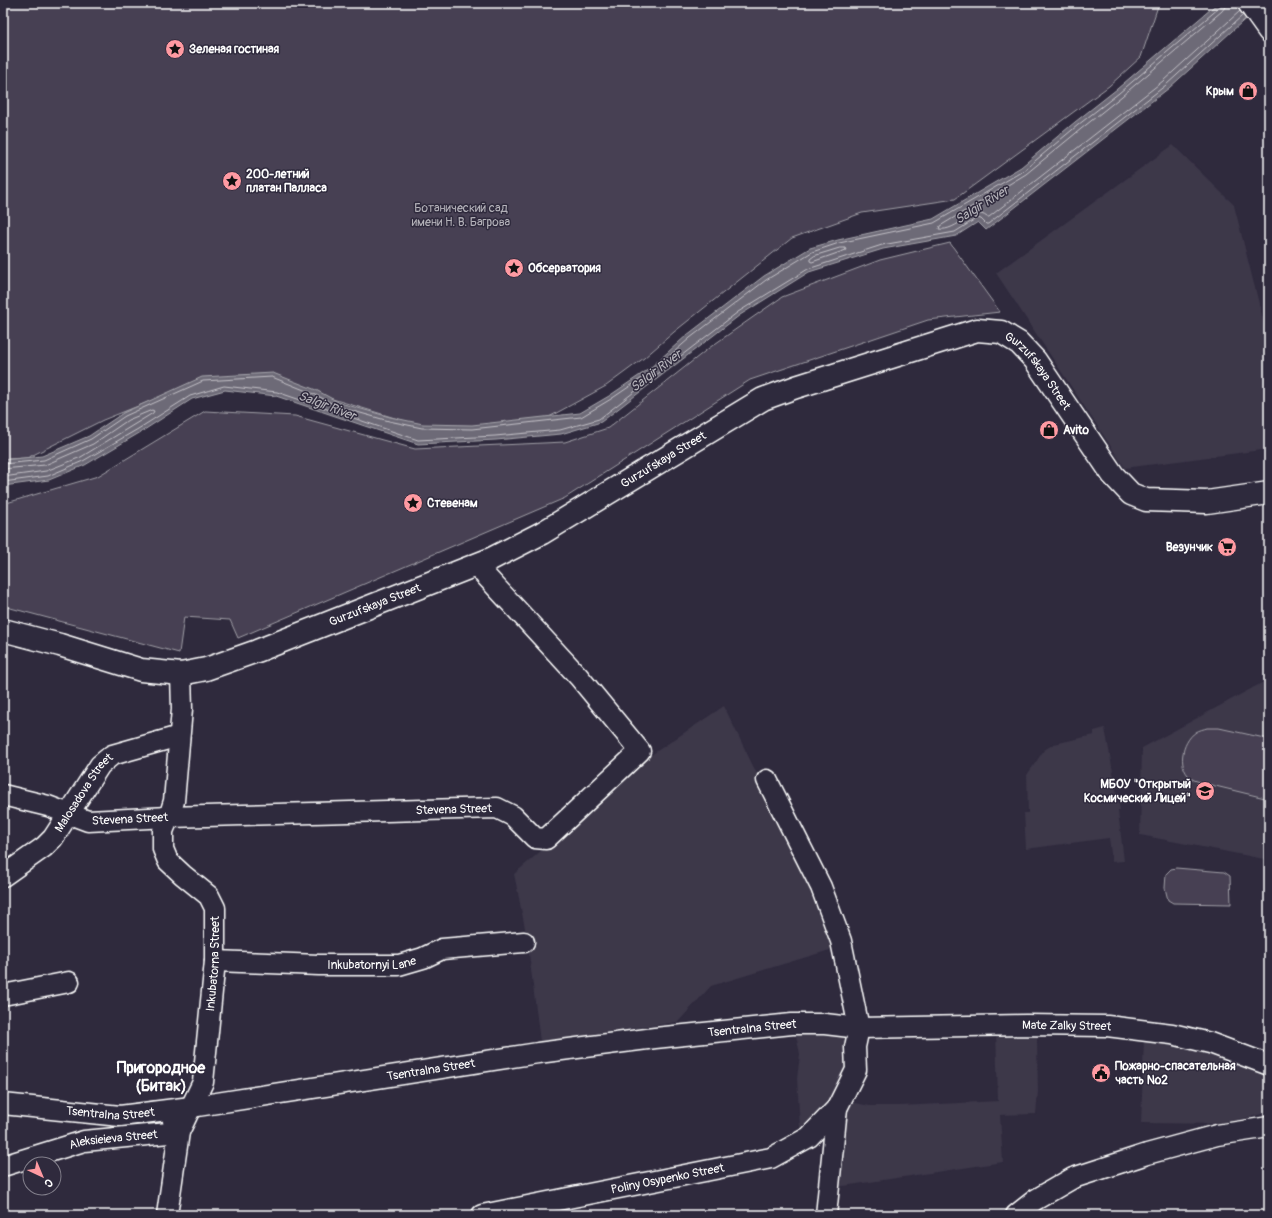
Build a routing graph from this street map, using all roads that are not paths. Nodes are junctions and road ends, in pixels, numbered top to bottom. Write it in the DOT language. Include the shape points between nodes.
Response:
graph roads {
  1 [pos="1249,3"];
  2 [pos="1269,31"];
  3 [pos="1269,493"];
  4 [pos="477,565"];
  5 [pos="3,630"];
  6 [pos="181,674"];
  7 [pos="179,736"];
  8 [pos="767,780"];
  9 [pos="3,795"];
  10 [pos="68,814"];
  11 [pos="170,817"];
  12 [pos="3,876"];
  13 [pos="524,942"];
  14 [pos="216,961"];
  15 [pos="69,982"];
  16 [pos="3,995"];
  17 [pos="859,1028"];
  18 [pos="1269,1065"];
  19 [pos="203,1082"];
  20 [pos="220,1102"];
  21 [pos="3,1104"];
  22 [pos="191,1107"];
  23 [pos="837,1108"];
  24 [pos="168,1110"];
  25 [pos="1269,1127"];
  26 [pos="179,1132"];
  27 [pos="3,1166"];
  28 [pos="167,1215"];
  29 [pos="482,1215"];
  30 [pos="826,1215"];
  31 [pos="1016,1215"];
  1 -- 2 [label="main road"];
  3 -- 4 [label="main road, Gurzufskaya Street" via="1207,502 1146,500 1131,494 1113,474 1035,360 1019,343 1001,332 977,330 763,399 542,533"];
  4 -- 6 [label="main road, Gurzufskaya Street" via="258,651 206,669"];
  4 -- 11 [label="street, Stevena Street" via="579,677 640,751 546,839 535,838 513,816 497,808"];
  5 -- 6 [label="main road, Gurzufskaya Street" via="141,670"];
  6 -- 7 [label="street, Inkubatorna Street" via="182,709"];
  7 -- 10 [label="street, Malosadova Street" via="112,755 100,765"];
  7 -- 11 [label="street, Inkubatorna Street" via="174,801"];
  8 -- 17 [label="street" via="821,887 841,941"];
  9 -- 10 [label="street, Stevena Street" via="48,806"];
  10 -- 11 [label="street, Stevena Street" via="88,821"];
  10 -- 12 [label="street, Malosadova Street" via="44,847"];
  11 -- 14 [label="street, Inkubatorna Street" via="163,831 163,849 168,861 209,896 215,908"];
  13 -- 14 [label="street, Inkubatornyi Lane" via="442,949 398,965"];
  14 -- 19 [label="street, Inkubatorna Street"];
  15 -- 16 [label="street"];
  17 -- 18 [label="street, Mate Zalky Street" via="1107,1026 1172,1034 1210,1043"];
  17 -- 20 [label="street, Tsentralna Street" via="792,1024 655,1038 538,1053"];
  17 -- 23 [label="street" via="855,1047 856,1070"];
  19 -- 20 [label="street"];
  19 -- 22 [label="street, Inkubatorna Street"];
  20 -- 22 [label="street, Tsentralna Street"];
  21 -- 24 [label="street, Tsentralna Street" via="120,1116"];
  22 -- 24 [label="street, Tsentralna Street"];
  22 -- 26 [label="street, Inkubatorna Street"];
  23 -- 29 [label="street, Poliny Osypenko Street" via="809,1137 771,1158"];
  23 -- 30 [label="street"];
  24 -- 26 [label="street"];
  25 -- 31 [label="street" via="1217,1135 1073,1178 1035,1200"];
  26 -- 27 [label="street, Aleksieieva Street" via="84,1141"];
  26 -- 28 [label="street, Inkubatorna Street"];
}
